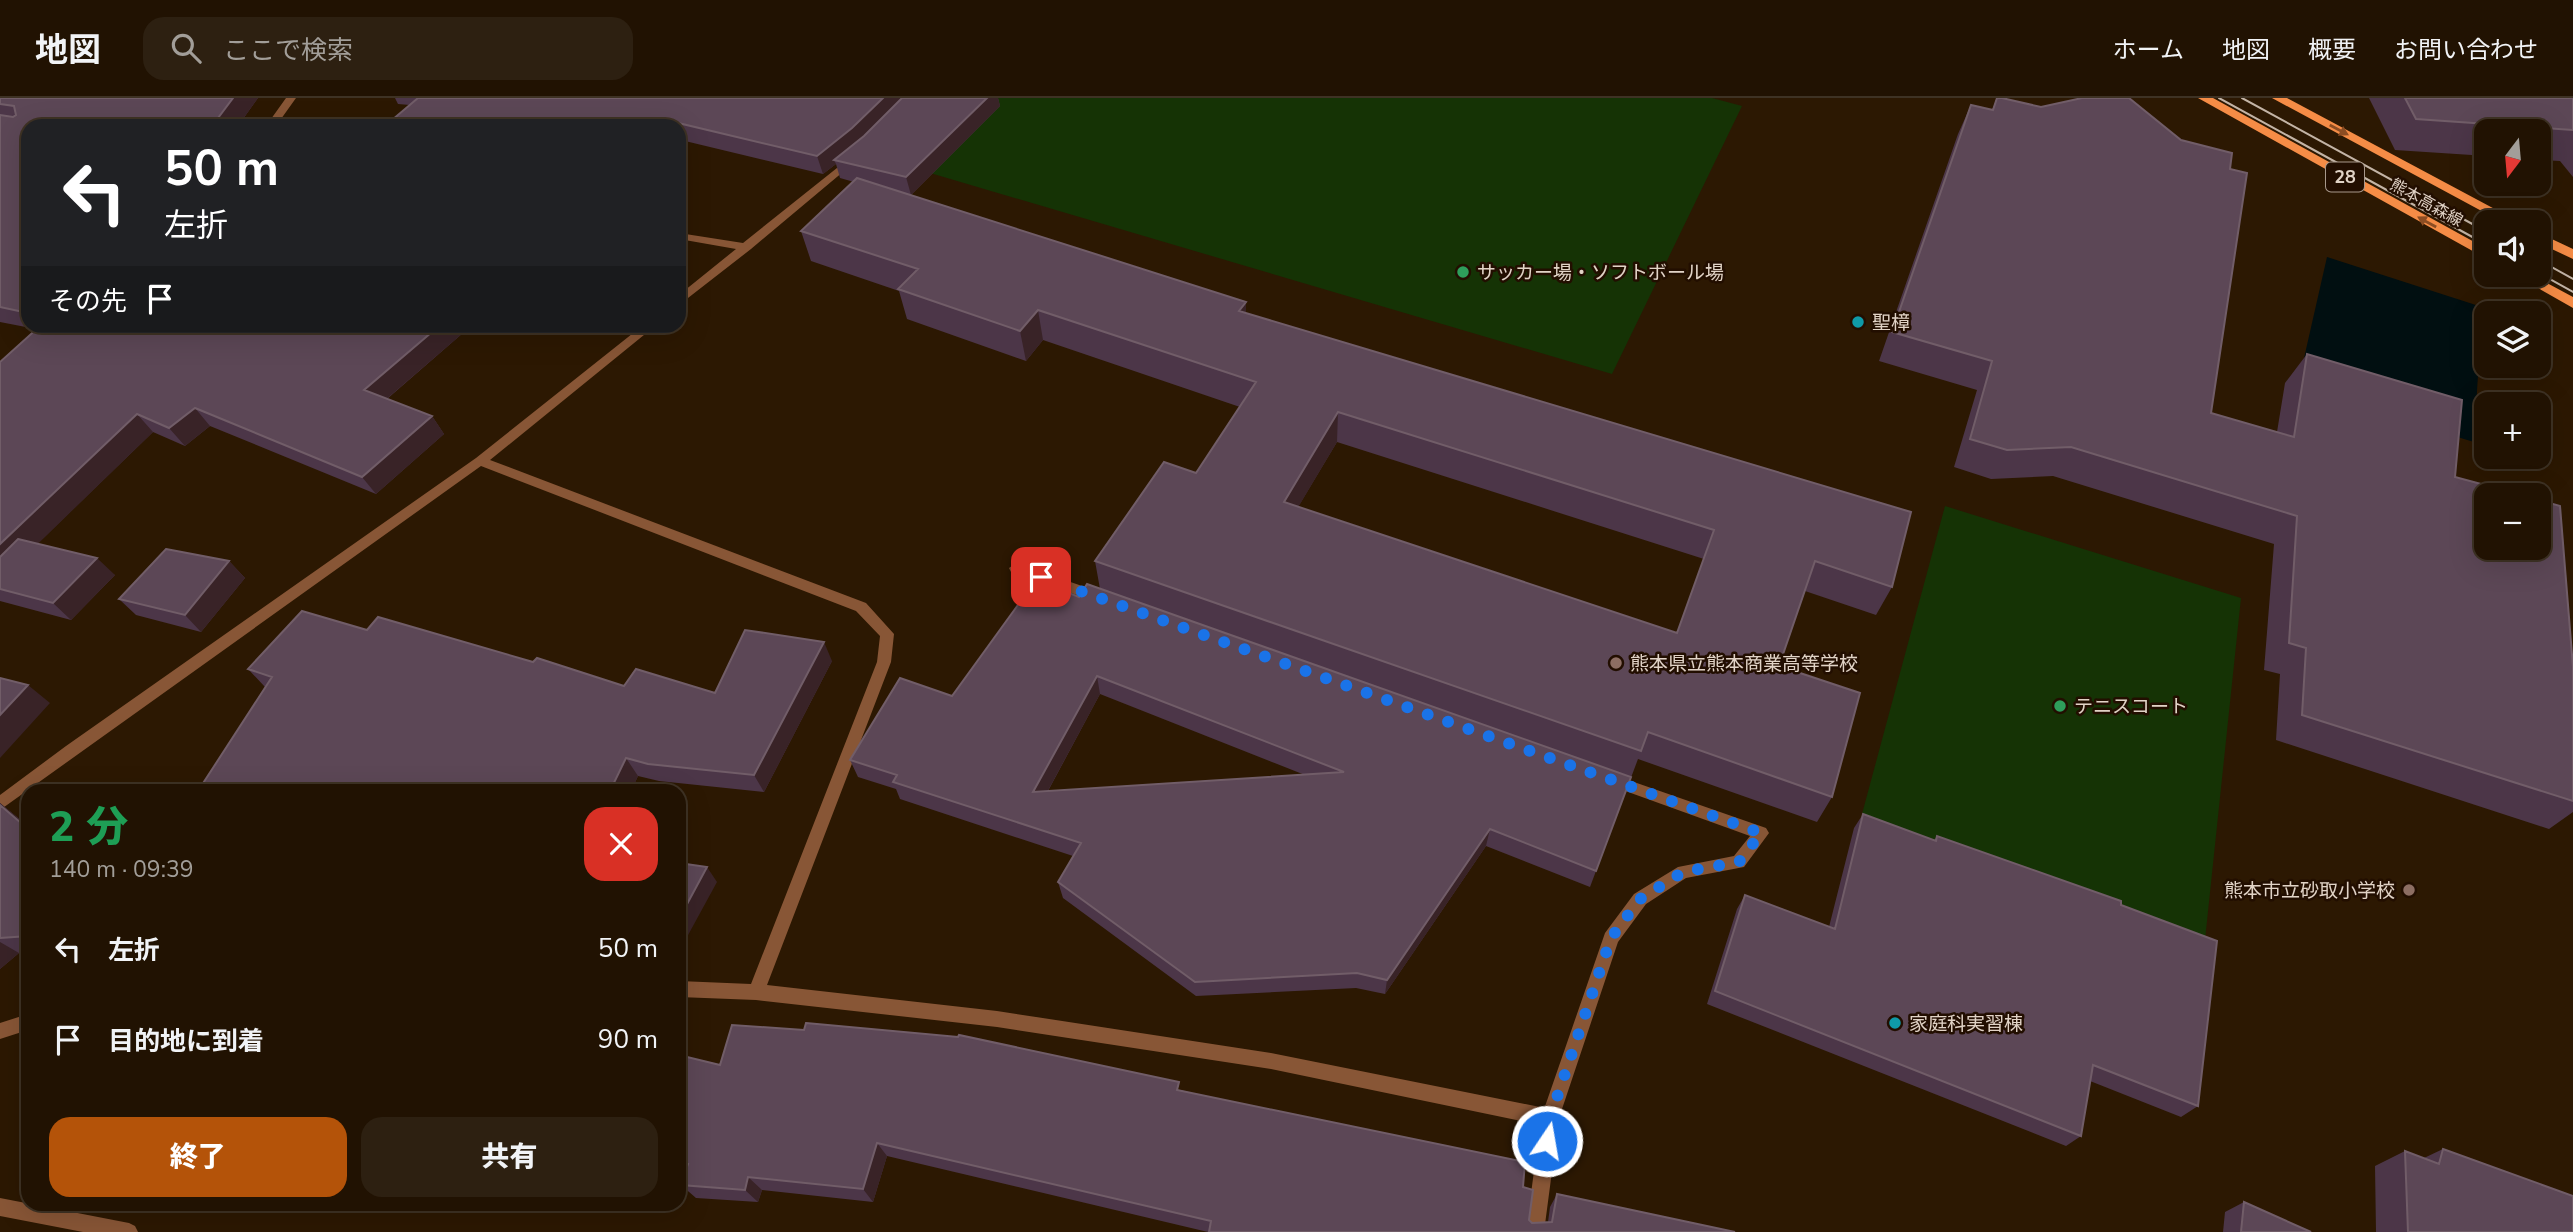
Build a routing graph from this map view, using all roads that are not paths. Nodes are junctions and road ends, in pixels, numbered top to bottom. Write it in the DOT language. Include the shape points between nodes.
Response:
graph roads {
  1 [pos="291,98"];
  2 [pos="2204,98"];
  3 [pos="2278,98"];
  4 [pos="276,119"];
  5 [pos="863,150"];
  6 [pos="2489,210"];
  7 [pos="686,237"];
  8 [pos="2551,243"];
  9 [pos="747,247"];
  10 [pos="2474,248"];
  11 [pos="2573,255"];
  12 [pos="2544,287"];
  13 [pos="686,295"];
  14 [pos="2573,303"];
  15 [pos="640,333"];
  16 [pos="480,461"];
  17 [pos="1016,568"];
  18 [pos="1120,605"];
  19 [pos="1591,773"];
  20 [pos="26,784"];
  21 [pos="21,788"];
  22 [pos="0,804"];
  23 [pos="686,989"];
  24 [pos="756,992"];
  25 [pos="21,1025"];
  26 [pos="0,1031"];
  27 [pos="1550,1118"];
  28 [pos="0,1207"];
  29 [pos="94,1228"];
  30 [pos="129,1232"];
  31 [pos="1535,1232"];
  1 -- 4 [label="street"];
  10 -- 2 [label="main road, 熊本高森線 / 28, one-way"];
  3 -- 6 [label="main road, 熊本高森線 / 28, one-way"];
  5 -- 9 [label="street"];
  7 -- 9 [label="street"];
  8 -- 11 [label="main road"];
  9 -- 13 [label="street"];
  12 -- 14 [label="main road"];
  15 -- 16 [label="street"];
  16 -- 20 [label="street"];
  16 -- 24 [label="street" via="861,607 887,634 884,662"];
  17 -- 18 [label="street"];
  19 -- 27 [label="street" via="1761,833 1739,862 1683,872 1640,899 1611,938"];
  21 -- 22 [label="street"];
  23 -- 24 [label="street"];
  24 -- 27 [label="street" via="997,1019 1271,1061"];
  25 -- 26 [label="street"];
  27 -- 31 [label="street"];
  28 -- 29 [label="street"];
  29 -- 30 [label="street"];
}
